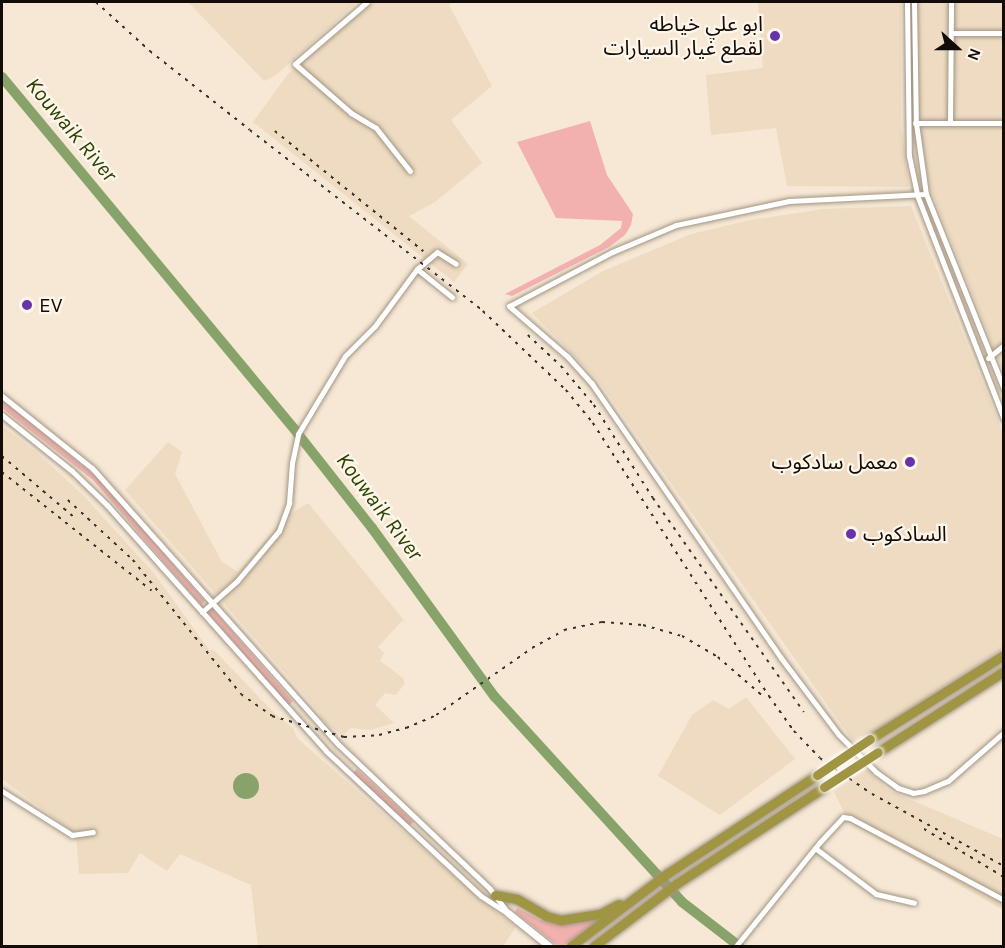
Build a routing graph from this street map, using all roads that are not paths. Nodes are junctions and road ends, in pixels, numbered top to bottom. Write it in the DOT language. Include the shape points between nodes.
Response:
graph roads {
  1 [pos="366,2"];
  2 [pos="907,2"];
  3 [pos="914,2"];
  4 [pos="951,2"];
  5 [pos="951,33"];
  6 [pos="1004,33"];
  7 [pos="908,123"];
  8 [pos="916,123"];
  9 [pos="950,123"];
  10 [pos="1004,123"];
  11 [pos="410,171"];
  12 [pos="926,194"];
  13 [pos="917,195"];
  14 [pos="456,264"];
  15 [pos="417,269"];
  16 [pos="961,283"];
  17 [pos="953,286"];
  18 [pos="452,297"];
  19 [pos="1004,345"];
  20 [pos="990,357"];
  21 [pos="982,362"];
  22 [pos="1004,389"];
  23 [pos="2,396"];
  24 [pos="2,415"];
  25 [pos="1004,419"];
  26 [pos="212,603"];
  27 [pos="202,612"];
  28 [pos="1004,655"];
  29 [pos="1004,671"];
  30 [pos="1004,732"];
  31 [pos="2,791"];
  32 [pos="93,832"];
  33 [pos="815,848"];
  34 [pos="647,888"];
  35 [pos="495,895"];
  36 [pos="1004,900"];
  37 [pos="914,903"];
  38 [pos="508,913"];
  39 [pos="549,946"];
  40 [pos="572,946"];
  41 [pos="594,946"];
  42 [pos="736,946"];
  1 -- 11 [label="street" via="294,64 351,113 376,128"];
  2 -- 7 [label="street"];
  3 -- 8 [label="street"];
  4 -- 5 [label="street"];
  5 -- 6 [label="street"];
  5 -- 9 [label="street"];
  7 -- 8 [label="street"];
  7 -- 13 [label="street" via="909,156"];
  8 -- 9 [label="street"];
  8 -- 12 [label="street"];
  9 -- 10 [label="street"];
  12 -- 13 [label="street"];
  12 -- 16 [label="street"];
  13 -- 17 [label="street"];
  13 -- 30 [label="street" via="789,201 675,225 612,252 509,306 567,356 592,384 781,658 839,735 876,772 898,788 913,793 924,791 948,781"];
  14 -- 15 [label="street" via="437,252"];
  15 -- 18 [label="street"];
  15 -- 26 [label="street" via="375,326 345,356 298,434 290,503 279,531 237,581"];
  16 -- 17 [label="street"];
  16 -- 20 [label="street"];
  17 -- 21 [label="street"];
  19 -- 20 [label="street"];
  20 -- 21 [label="street"];
  20 -- 22 [label="street"];
  21 -- 25 [label="street"];
  23 -- 26 [label="street" via="92,468"];
  24 -- 27 [label="street" via="93,491"];
  26 -- 27 [label="street"];
  26 -- 35 [label="street" via="339,745"];
  27 -- 38 [label="street" via="326,751 481,896"];
  28 -- 34 [label="highway, bridge"];
  29 -- 41 [label="highway, bridge" via="676,885"];
  31 -- 32 [label="street" via="72,835"];
  33 -- 36 [label="street" via="843,818 850,818"];
  33 -- 37 [label="street" via="876,894"];
  33 -- 42 [label="street"];
  34 -- 35 [label="highway" via="600,915 561,920 518,899"];
  34 -- 40 [label="highway"];
  35 -- 38 [label="street"];
  38 -- 39 [label="main road"];
}
